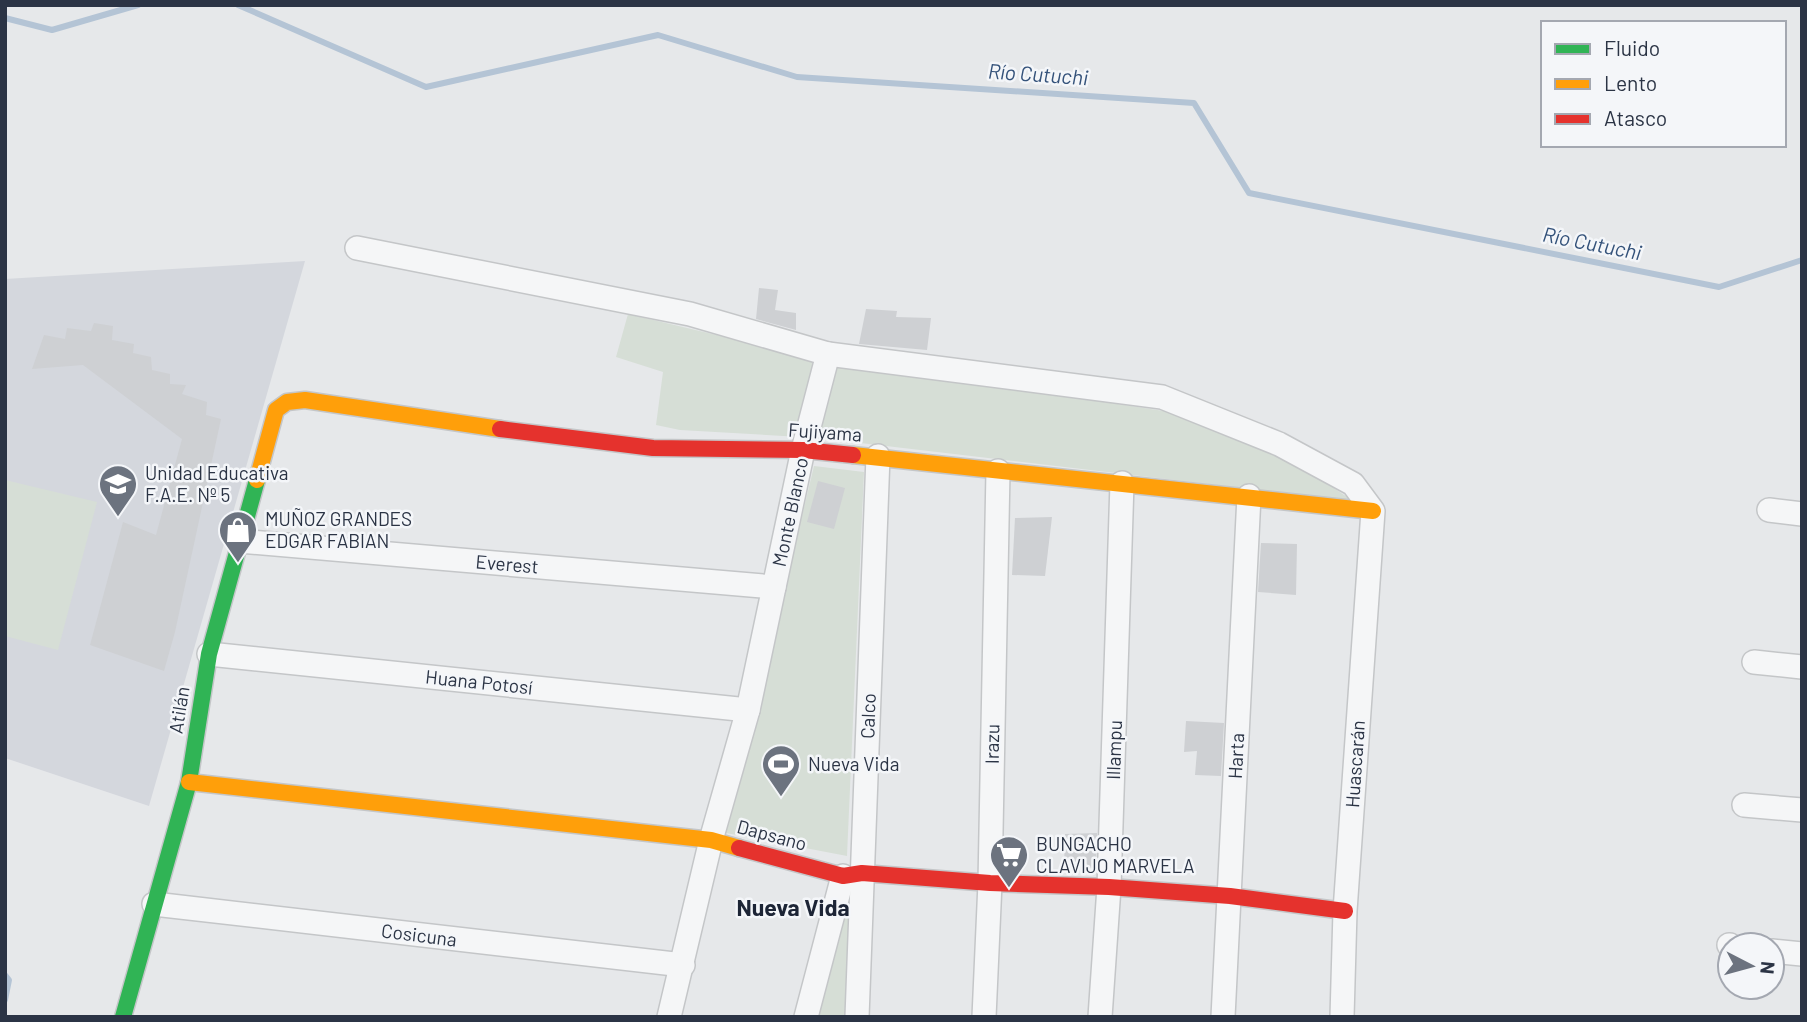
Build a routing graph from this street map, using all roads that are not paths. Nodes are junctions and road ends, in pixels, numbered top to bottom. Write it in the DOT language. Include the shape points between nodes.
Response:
graph roads {
  1 [pos="357,248"];
  2 [pos="828,354"];
  3 [pos="276,410"];
  4 [pos="803,450"];
  5 [pos="878,456"];
  6 [pos="998,471"];
  7 [pos="1122,483"];
  8 [pos="1249,496"];
  9 [pos="1769,510"];
  10 [pos="1373,511"];
  11 [pos="1802,514"];
  12 [pos="239,541"];
  13 [pos="775,587"];
  14 [pos="209,654"];
  15 [pos="1754,662"];
  16 [pos="1802,667"];
  17 [pos="748,710"];
  18 [pos="189,782"];
  19 [pos="1744,805"];
  20 [pos="1802,810"];
  21 [pos="711,840"];
  22 [pos="853,874"];
  23 [pos="990,883"];
  24 [pos="1109,887"];
  25 [pos="1230,896"];
  26 [pos="155,904"];
  27 [pos="1345,911"];
  28 [pos="683,965"];
  29 [pos="123,1017"];
  30 [pos="669,1017"];
  31 [pos="806,1017"];
  32 [pos="857,1017"];
  33 [pos="984,1017"];
  34 [pos="1100,1017"];
  35 [pos="1223,1017"];
  36 [pos="1342,1017"];
  1 -- 2 [label="street" via="690,314"];
  2 -- 4 [label="street, Monte Blanco"];
  2 -- 10 [label="street" via="1162,397 1279,443 1353,484"];
  3 -- 4 [label="street, Fujiyama" via="287,402 305,400 653,448"];
  3 -- 12 [label="street, Atilán"];
  4 -- 5 [label="street, Fujiyama"];
  4 -- 13 [label="street, Monte Blanco"];
  5 -- 6 [label="street, Fujiyama"];
  5 -- 22 [label="street, Calco"];
  6 -- 7 [label="street, Fujiyama"];
  6 -- 23 [label="street, Irazu"];
  7 -- 8 [label="street, Fujiyama"];
  7 -- 24 [label="street, Illampu"];
  8 -- 10 [label="street, Fujiyama"];
  8 -- 25 [label="street, Harta"];
  9 -- 11 [label="street"];
  10 -- 27 [label="street, Huascarán"];
  12 -- 13 [label="street, Everest"];
  12 -- 14 [label="street, Atilán"];
  13 -- 17 [label="street, Monte Blanco"];
  14 -- 17 [label="street, Huana Potosí"];
  14 -- 18 [label="street, Atilán"];
  15 -- 16 [label="street"];
  17 -- 21 [label="street, Monte Blanco"];
  18 -- 21 [label="street, Dapsano"];
  18 -- 26 [label="street, Atilán"];
  19 -- 20 [label="street"];
  21 -- 22 [label="street, Dapsano"];
  21 -- 28 [label="street, Monte Blanco"];
  22 -- 23 [label="street, Dapsano"];
  22 -- 31 [label="street"];
  22 -- 32 [label="street, Calco"];
  23 -- 24 [label="street, Dapsano"];
  23 -- 33 [label="street, Irazu"];
  24 -- 25 [label="street, Dapsano"];
  24 -- 34 [label="street, Illampu"];
  25 -- 27 [label="street, Dapsano"];
  25 -- 35 [label="street, Harta"];
  26 -- 28 [label="street, Cosicuna"];
  26 -- 29 [label="street, Atilán"];
  27 -- 36 [label="street, Huascarán"];
  28 -- 30 [label="street, Monte Blanco"];
}
